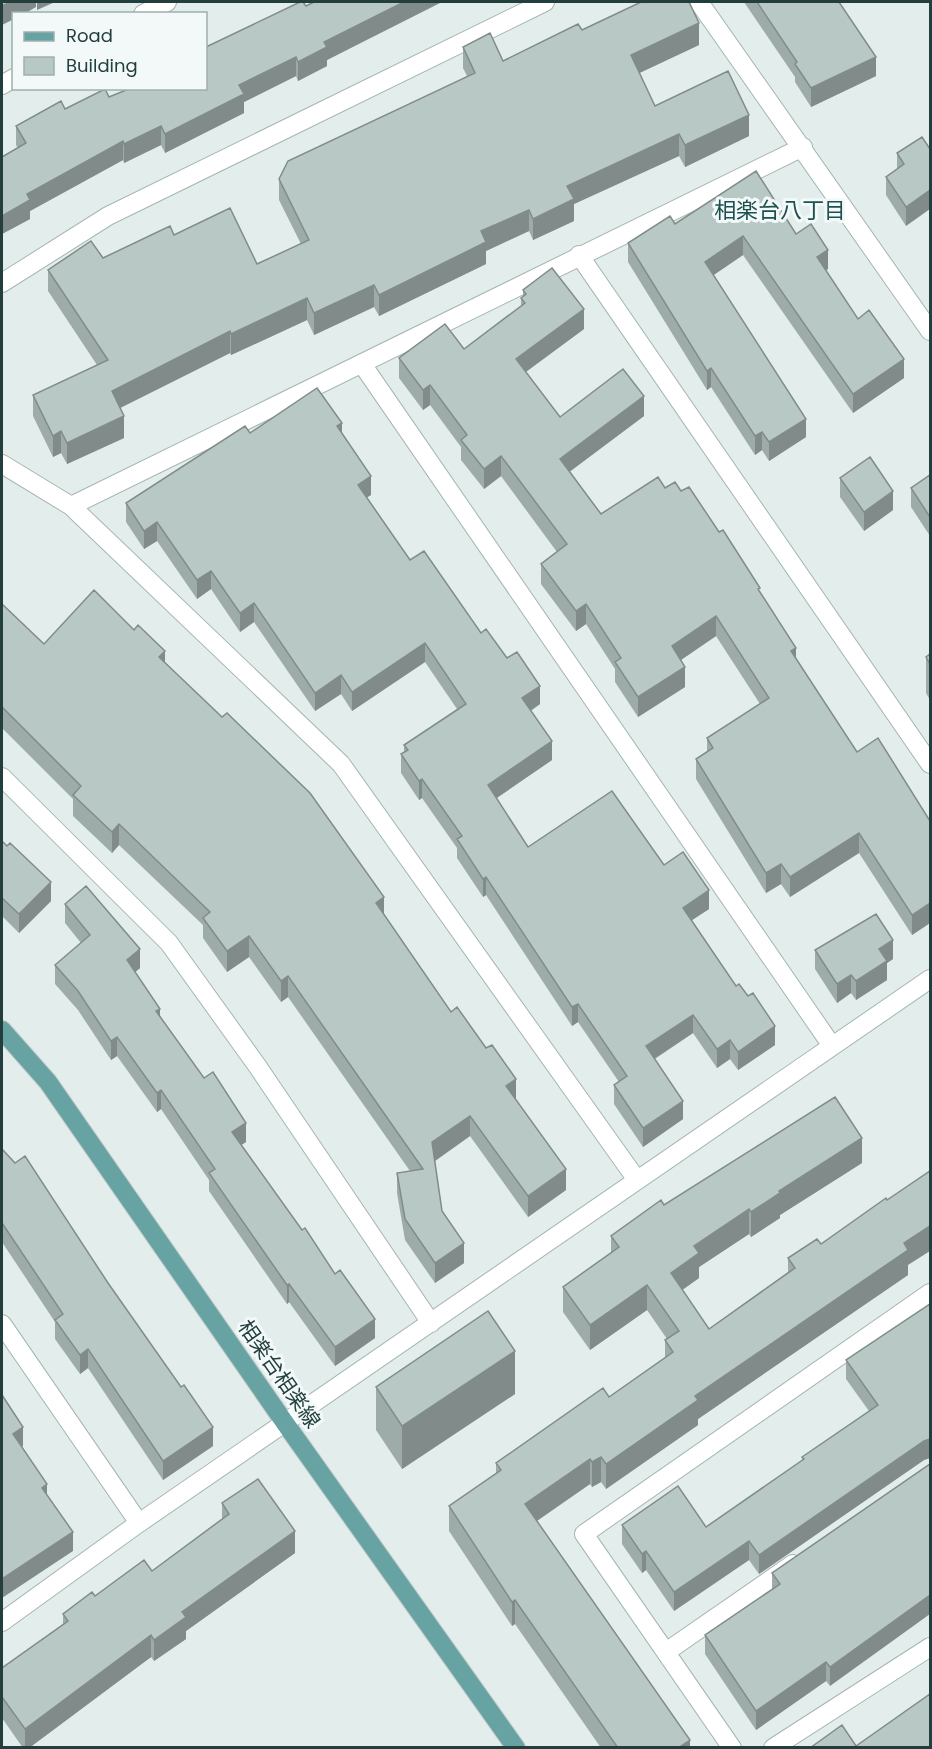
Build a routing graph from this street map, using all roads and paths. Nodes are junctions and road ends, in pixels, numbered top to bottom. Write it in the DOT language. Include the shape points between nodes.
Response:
graph roads {
  1 [pos="167,2"];
  2 [pos="545,2"];
  3 [pos="699,2"];
  4 [pos="147,12"];
  5 [pos="803,147"];
  6 [pos="579,255"];
  7 [pos="2,283"];
  8 [pos="930,331"];
  9 [pos="362,364"];
  10 [pos="2,464"];
  11 [pos="71,507"];
  12 [pos="930,764"];
  13 [pos="2,777"];
  14 [pos="930,979"];
  15 [pos="2,1030"];
  16 [pos="832,1046"];
  17 [pos="637,1180"];
  18 [pos="930,1293"];
  19 [pos="431,1323"];
  20 [pos="2,1324"];
  21 [pos="285,1423"];
  22 [pos="139,1523"];
  23 [pos="803,1557"];
  24 [pos="2,1622"];
  25 [pos="930,1647"];
  26 [pos="666,1652"];
  27 [pos="516,1748"];
  28 [pos="732,1748"];
  29 [pos="773,1748"];
  1 -- 4 [label="street"];
  2 -- 7 [label="street" via="108,216"];
  3 -- 5 [label="street"];
  5 -- 6 [label="street"];
  5 -- 8 [label="street"];
  6 -- 9 [label="street"];
  6 -- 12 [label="street"];
  9 -- 11 [label="street"];
  9 -- 16 [label="street"];
  10 -- 11 [label="street"];
  11 -- 17 [label="street" via="341,764"];
  13 -- 19 [label="street" via="170,943"];
  14 -- 16 [label="street"];
  15 -- 21 [label="main road, 相楽台相楽線" via="48,1082"];
  16 -- 17 [label="street"];
  17 -- 19 [label="street"];
  18 -- 26 [label="street" via="584,1534"];
  19 -- 21 [label="street"];
  20 -- 22 [label="street"];
  21 -- 22 [label="street"];
  21 -- 27 [label="main road, 相楽台相楽線"];
  22 -- 24 [label="street"];
  23 -- 26 [label="street"];
  25 -- 29 [label="street"];
  26 -- 28 [label="street"];
}
